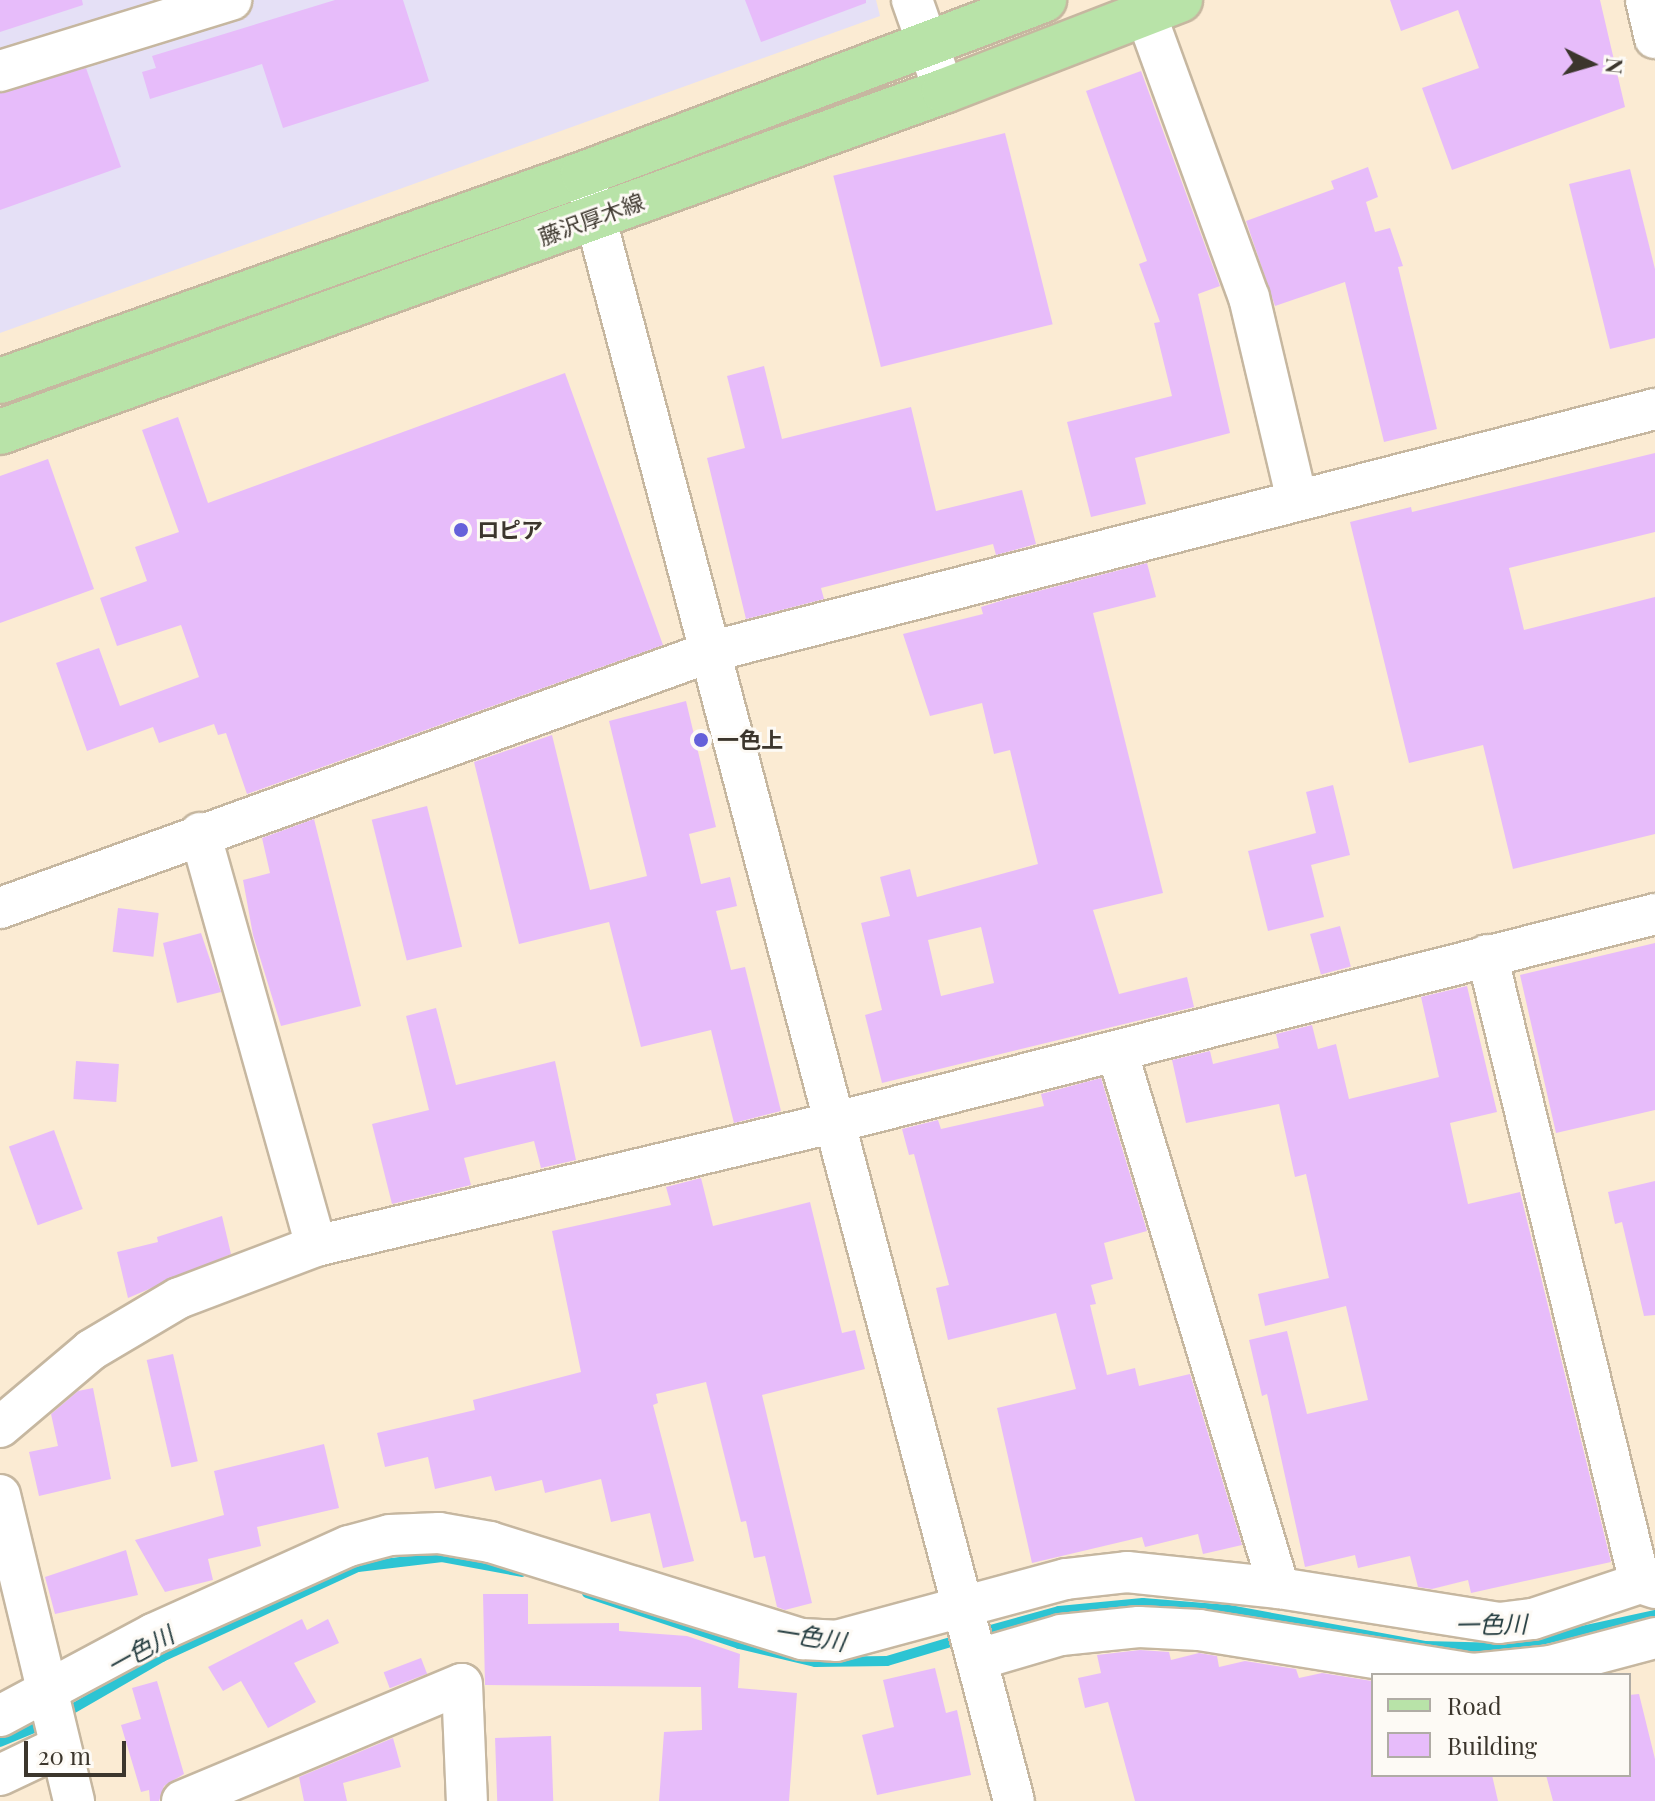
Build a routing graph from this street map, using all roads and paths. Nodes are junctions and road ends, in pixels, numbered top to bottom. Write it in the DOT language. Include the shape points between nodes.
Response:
graph roads {
  1 [pos="231,0"];
  2 [pos="912,0"];
  3 [pos="1044,0"];
  4 [pos="1646,0"];
  5 [pos="1162,6"];
  6 [pos="1655,38"];
  7 [pos="924,44"];
  8 [pos="0,71"];
  9 [pos="944,91"];
  10 [pos="583,174"];
  11 [pos="598,216"];
  12 [pos="0,381"];
  13 [pos="1655,409"];
  14 [pos="0,432"];
  15 [pos="1297,500"];
  16 [pos="713,651"];
  17 [pos="200,833"];
  18 [pos="0,908"];
  19 [pos="1655,914"];
  20 [pos="1487,955"];
  21 [pos="1117,1051"];
  22 [pos="836,1122"];
  23 [pos="316,1246"];
  24 [pos="0,1427"];
  25 [pos="0,1495"];
  26 [pos="1647,1586"];
  27 [pos="1279,1588"];
  28 [pos="972,1632"];
  29 [pos="1655,1638"];
  30 [pos="1467,1673"];
  31 [pos="1483,1673"];
  32 [pos="0,1716"];
  33 [pos="53,1718"];
  34 [pos="0,1775"];
  35 [pos="1005,1799"];
  36 [pos="74,1801"];
  37 [pos="182,1801"];
  38 [pos="467,1801"];
  1 -- 8 [label="street"];
  2 -- 7 [label="street"];
  3 -- 7 [label="main road, 藤沢厚木線"];
  4 -- 6 [label="street"];
  5 -- 9 [label="main road, 藤沢厚木線"];
  5 -- 15 [label="street" via="1249,297"];
  7 -- 9 [label="street"];
  7 -- 10 [label="main road, 藤沢厚木線"];
  9 -- 11 [label="main road, 藤沢厚木線"];
  10 -- 11 [label="street"];
  10 -- 12 [label="main road, 藤沢厚木線"];
  11 -- 14 [label="main road, 藤沢厚木線"];
  11 -- 16 [label="street"];
  13 -- 15 [label="street"];
  15 -- 16 [label="street"];
  16 -- 17 [label="street"];
  16 -- 22 [label="street"];
  17 -- 18 [label="street"];
  17 -- 23 [label="street"];
  19 -- 20 [label="street"];
  20 -- 21 [label="street"];
  20 -- 26 [label="street"];
  21 -- 22 [label="street"];
  21 -- 27 [label="street"];
  22 -- 23 [label="street"];
  22 -- 28 [label="street"];
  23 -- 24 [label="street" via="179,1298 91,1350"];
  25 -- 33 [label="street"];
  26 -- 27 [label="street" via="1533,1619 1499,1623 1463,1622"];
  27 -- 28 [label="street" via="1127,1572 1066,1579"];
  28 -- 30 [label="street" via="1199,1630"];
  28 -- 33 [label="street" via="802,1639 490,1542 439,1533 390,1535 349,1546 167,1628"];
  28 -- 35 [label="street"];
  29 -- 31 [label="street" via="1550,1666"];
  32 -- 33 [label="street"];
  33 -- 34 [label="street"];
  33 -- 36 [label="street"];
  37 -- 38 [label="street" via="462,1684"];
}
